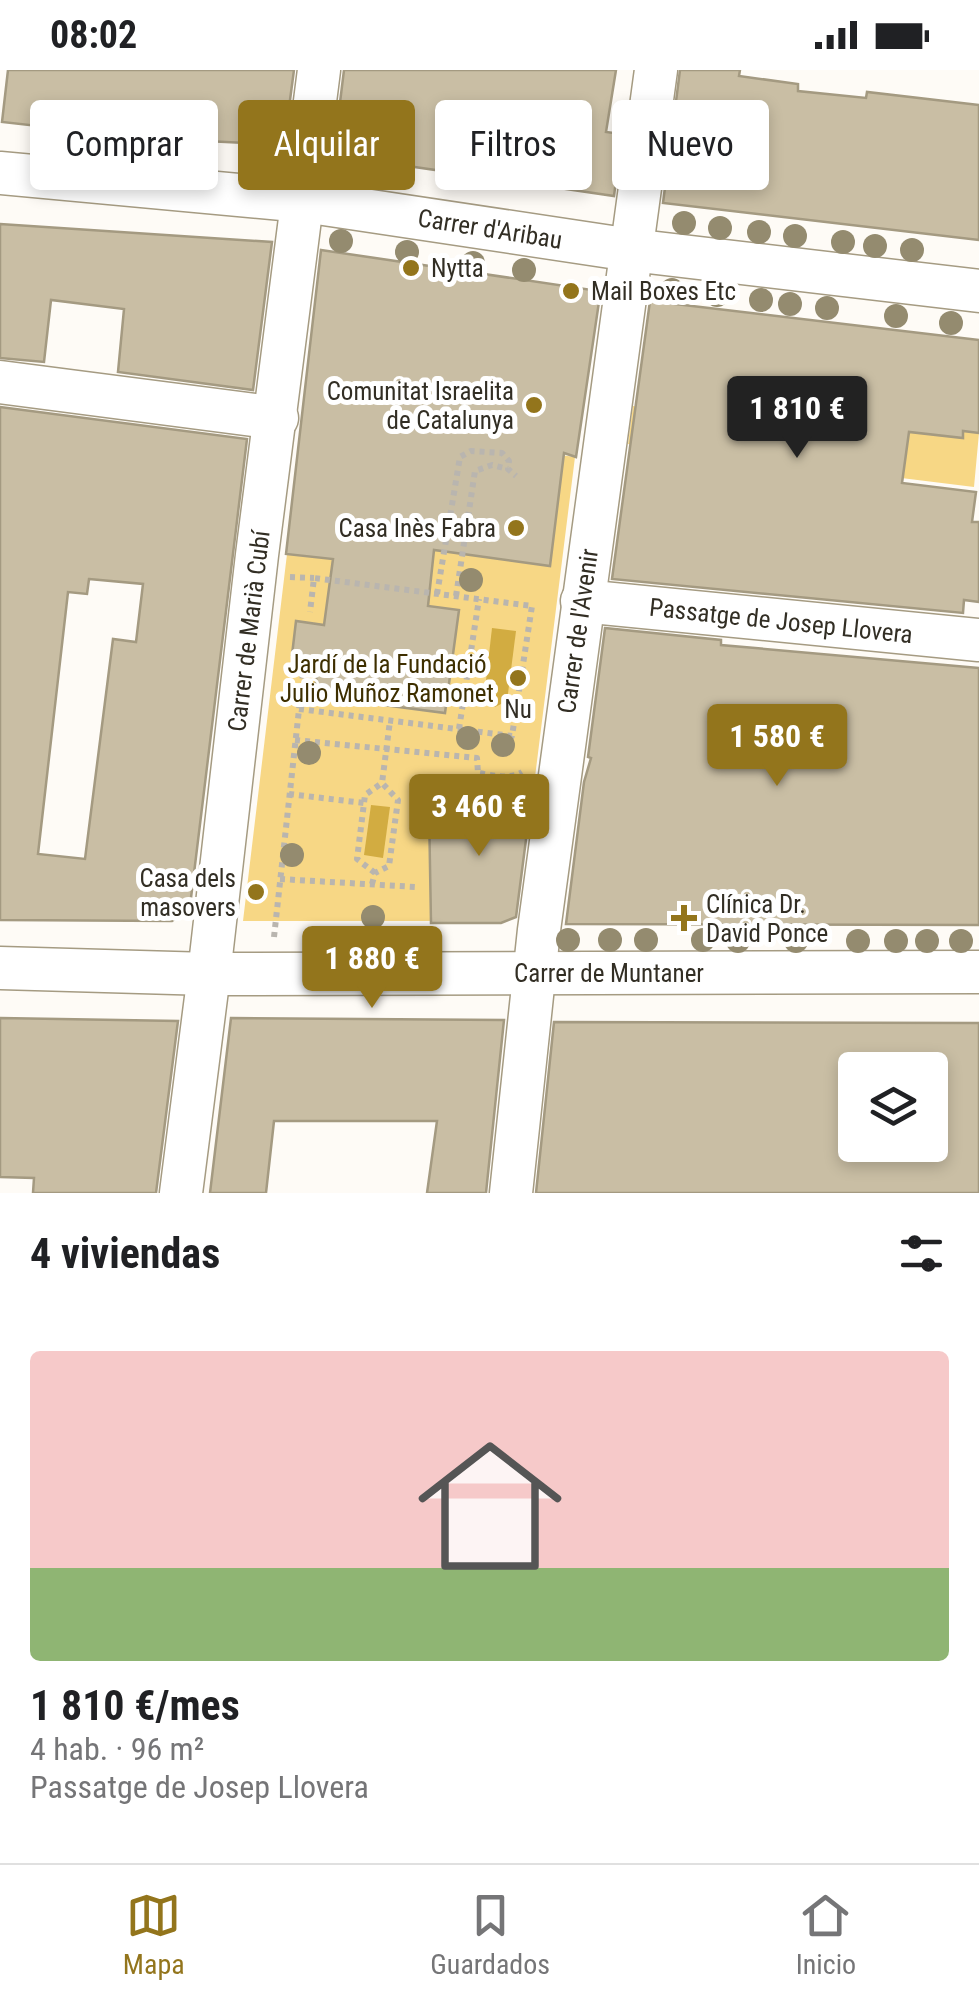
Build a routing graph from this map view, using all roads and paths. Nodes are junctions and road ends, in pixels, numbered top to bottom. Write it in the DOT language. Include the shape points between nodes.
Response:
graph roads {
  1 [pos="319,70"];
  2 [pos="656,70"];
  3 [pos="0,173"];
  4 [pos="304,201"];
  5 [pos="631,250"];
  6 [pos="979,291"];
  7 [pos="0,382"];
  8 [pos="277,418"];
  9 [pos="508,469"];
  10 [pos="516,476"];
  11 [pos="437,594"];
  12 [pos="456,596"];
  13 [pos="479,599"];
  14 [pos="582,601"];
  15 [pos="310,612"];
  16 [pos="979,640"];
  17 [pos="304,664"];
  18 [pos="299,709"];
  19 [pos="390,721"];
  20 [pos="458,729"];
  21 [pos="512,736"];
  22 [pos="296,740"];
  23 [pos="520,741"];
  24 [pos="386,748"];
  25 [pos="530,760"];
  26 [pos="382,783"];
  27 [pos="289,794"];
  28 [pos="364,803"];
  29 [pos="374,873"];
  30 [pos="280,879"];
  31 [pos="372,884"];
  32 [pos="416,887"];
  33 [pos="274,938"];
  34 [pos="0,968"];
  35 [pos="534,972"];
  36 [pos="979,972"];
  37 [pos="209,974"];
  38 [pos="180,1193"];
  39 [pos="511,1193"];
  1 -- 4 [label="street, Carrer de Marià Cubí"];
  2 -- 5 [label="street, Carrer de l'Avenir"];
  3 -- 4 [label="street, Carrer d'Aribau"];
  4 -- 5 [label="street, Carrer d'Aribau"];
  4 -- 8 [label="street, Carrer de Marià Cubí"];
  5 -- 6 [label="street, Carrer d'Aribau"];
  5 -- 14 [label="street, Carrer de l'Avenir"];
  7 -- 8 [label="street"];
  8 -- 37 [label="street, Carrer de Marià Cubí"];
  9 -- 10 [label="path"];
  9 -- 11 [label="path" via="502,452 460,457"];
  9 -- 12 [label="path" via="475,471"];
  11 -- 12 [label="path"];
  11 -- 15 [label="path" via="314,578"];
  12 -- 13 [label="path"];
  13 -- 20 [label="path"];
  13 -- 21 [label="path" via="532,606"];
  14 -- 16 [label="street, Passatge de Josep Llovera"];
  14 -- 35 [label="street, Carrer de l'Avenir"];
  17 -- 18 [label="path"];
  18 -- 19 [label="path"];
  18 -- 22 [label="path"];
  19 -- 20 [label="path"];
  19 -- 24 [label="path"];
  20 -- 21 [label="path"];
  21 -- 23 [label="path"];
  22 -- 24 [label="path"];
  22 -- 27 [label="path"];
  24 -- 25 [label="path" via="477,758 478,773 500,776 516,776"];
  24 -- 26 [label="path"];
  26 -- 28 [label="path"];
  26 -- 29 [label="path" via="398,800 389,866"];
  27 -- 28 [label="path"];
  27 -- 30 [label="path"];
  28 -- 29 [label="path" via="356,859"];
  29 -- 31 [label="path"];
  30 -- 31 [label="path"];
  30 -- 33 [label="path"];
  31 -- 32 [label="path"];
  34 -- 37 [label="street, Carrer de Muntaner"];
  35 -- 36 [label="street, Carrer de Muntaner"];
  35 -- 37 [label="street, Carrer de Muntaner"];
  35 -- 39 [label="street, Carrer de l'Avenir"];
  37 -- 38 [label="street, Carrer de Marià Cubí"];
}
